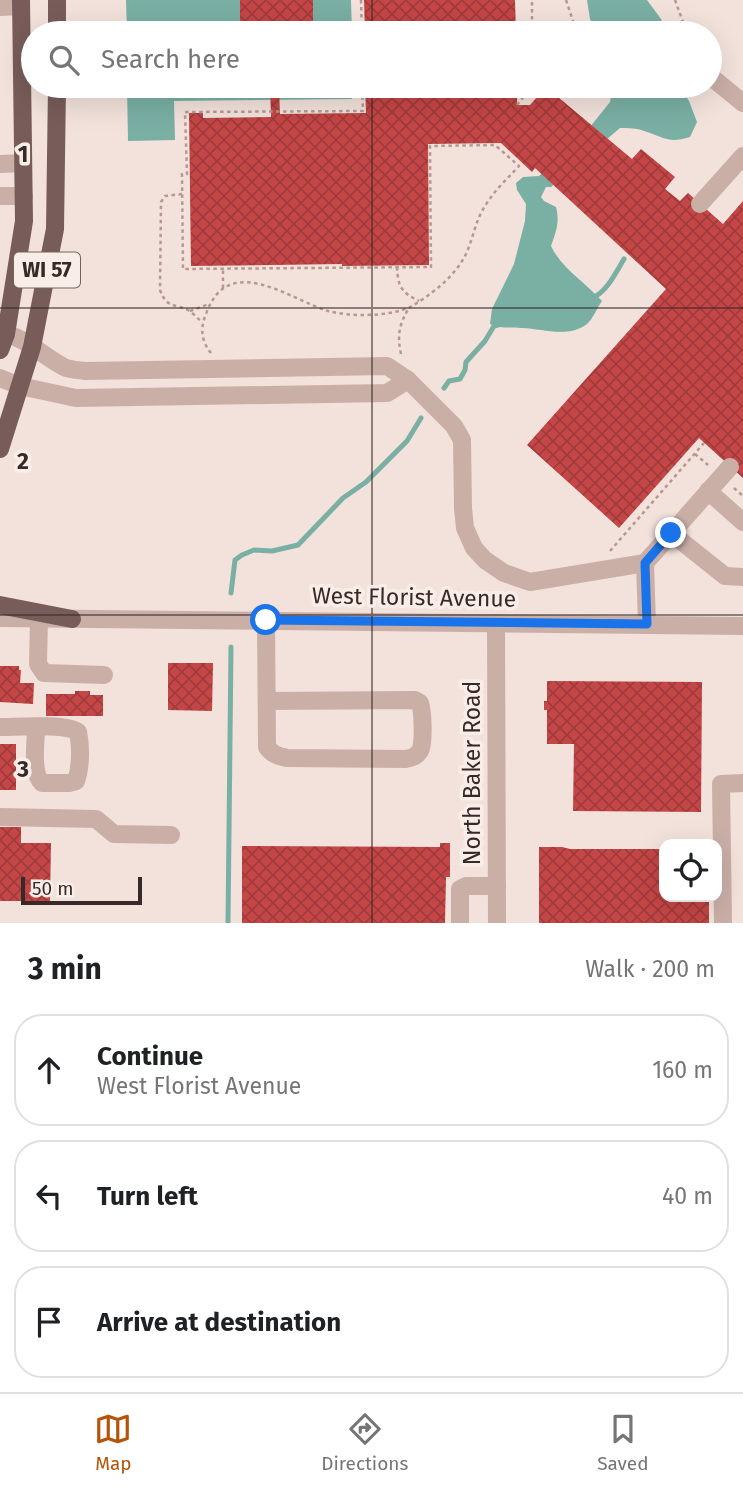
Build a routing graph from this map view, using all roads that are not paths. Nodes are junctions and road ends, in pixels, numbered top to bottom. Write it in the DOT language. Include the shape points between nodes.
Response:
graph roads {
  1 [pos="57,0"];
  2 [pos="21,3"];
  3 [pos="0,7"];
  4 [pos="21,21"];
  5 [pos="57,21"];
  6 [pos="722,86"];
  7 [pos="22,98"];
  8 [pos="57,98"];
  9 [pos="743,103"];
  10 [pos="743,156"];
  11 [pos="23,163"];
  12 [pos="0,164"];
  13 [pos="0,196"];
  14 [pos="24,196"];
  15 [pos="700,204"];
  16 [pos="2,339"];
  17 [pos="33,346"];
  18 [pos="0,378"];
  19 [pos="408,380"];
  20 [pos="20,386"];
  21 [pos="0,449"];
  22 [pos="730,467"];
  23 [pos="708,491"];
  24 [pos="743,522"];
  25 [pos="671,533"];
  26 [pos="645,563"];
  27 [pos="743,577"];
  28 [pos="0,605"];
  29 [pos="0,618"];
  30 [pos="39,618"];
  31 [pos="72,619"];
  32 [pos="266,620"];
  33 [pos="496,623"];
  34 [pos="647,624"];
  35 [pos="743,626"];
  36 [pos="104,675"];
  37 [pos="267,701"];
  38 [pos="0,727"];
  39 [pos="36,727"];
  40 [pos="743,783"];
  41 [pos="0,817"];
  42 [pos="171,835"];
  43 [pos="496,886"];
  44 [pos="460,923"];
  45 [pos="497,923"];
  46 [pos="723,923"];
  1 -- 5 [label="main road"];
  2 -- 3 [label="street"];
  2 -- 4 [label="main road, WI 57"];
  6 -- 9 [label="street"];
  7 -- 11 [label="main road, WI 57"];
  8 -- 17 [label="main road, WI 57" via="55,229"];
  10 -- 15 [label="street"];
  11 -- 12 [label="street"];
  11 -- 14 [label="main road, WI 57"];
  13 -- 14 [label="street"];
  14 -- 16 [label="main road, WI 57" via="24,221"];
  16 -- 17 [label="street"];
  17 -- 19 [label="street" via="66,368 85,371 387,366"];
  17 -- 20 [label="main road, WI 57"];
  18 -- 20 [label="street"];
  19 -- 20 [label="street" via="387,393 76,398"];
  19 -- 26 [label="street" via="462,440 465,528 485,560 530,582"];
  20 -- 21 [label="main road, WI 57"];
  22 -- 23 [label="street"];
  23 -- 24 [label="street"];
  23 -- 25 [label="street"];
  25 -- 26 [label="street"];
  25 -- 27 [label="street" via="725,576"];
  26 -- 34 [label="street"];
  28 -- 31 [label="main road"];
  29 -- 30 [label="street, West Florist Avenue"];
  30 -- 31 [label="street, West Florist Avenue"];
  30 -- 36 [label="street" via="38,664 44,673"];
  31 -- 32 [label="street, West Florist Avenue"];
  32 -- 33 [label="street, West Florist Avenue"];
  32 -- 37 [label="street"];
  33 -- 34 [label="street, West Florist Avenue"];
  33 -- 43 [label="street, North Baker Road"];
  34 -- 35 [label="street, West Florist Avenue"];
  37 -- 37 [label="street" via="267,747 277,756 405,759 419,753 422,709 415,701"];
  38 -- 39 [label="street"];
  40 -- 46 [label="street" via="722,783"];
  41 -- 42 [label="street" via="96,819 114,834"];
  43 -- 44 [label="street" via="460,889"];
  43 -- 45 [label="street, North Baker Road"];
}
